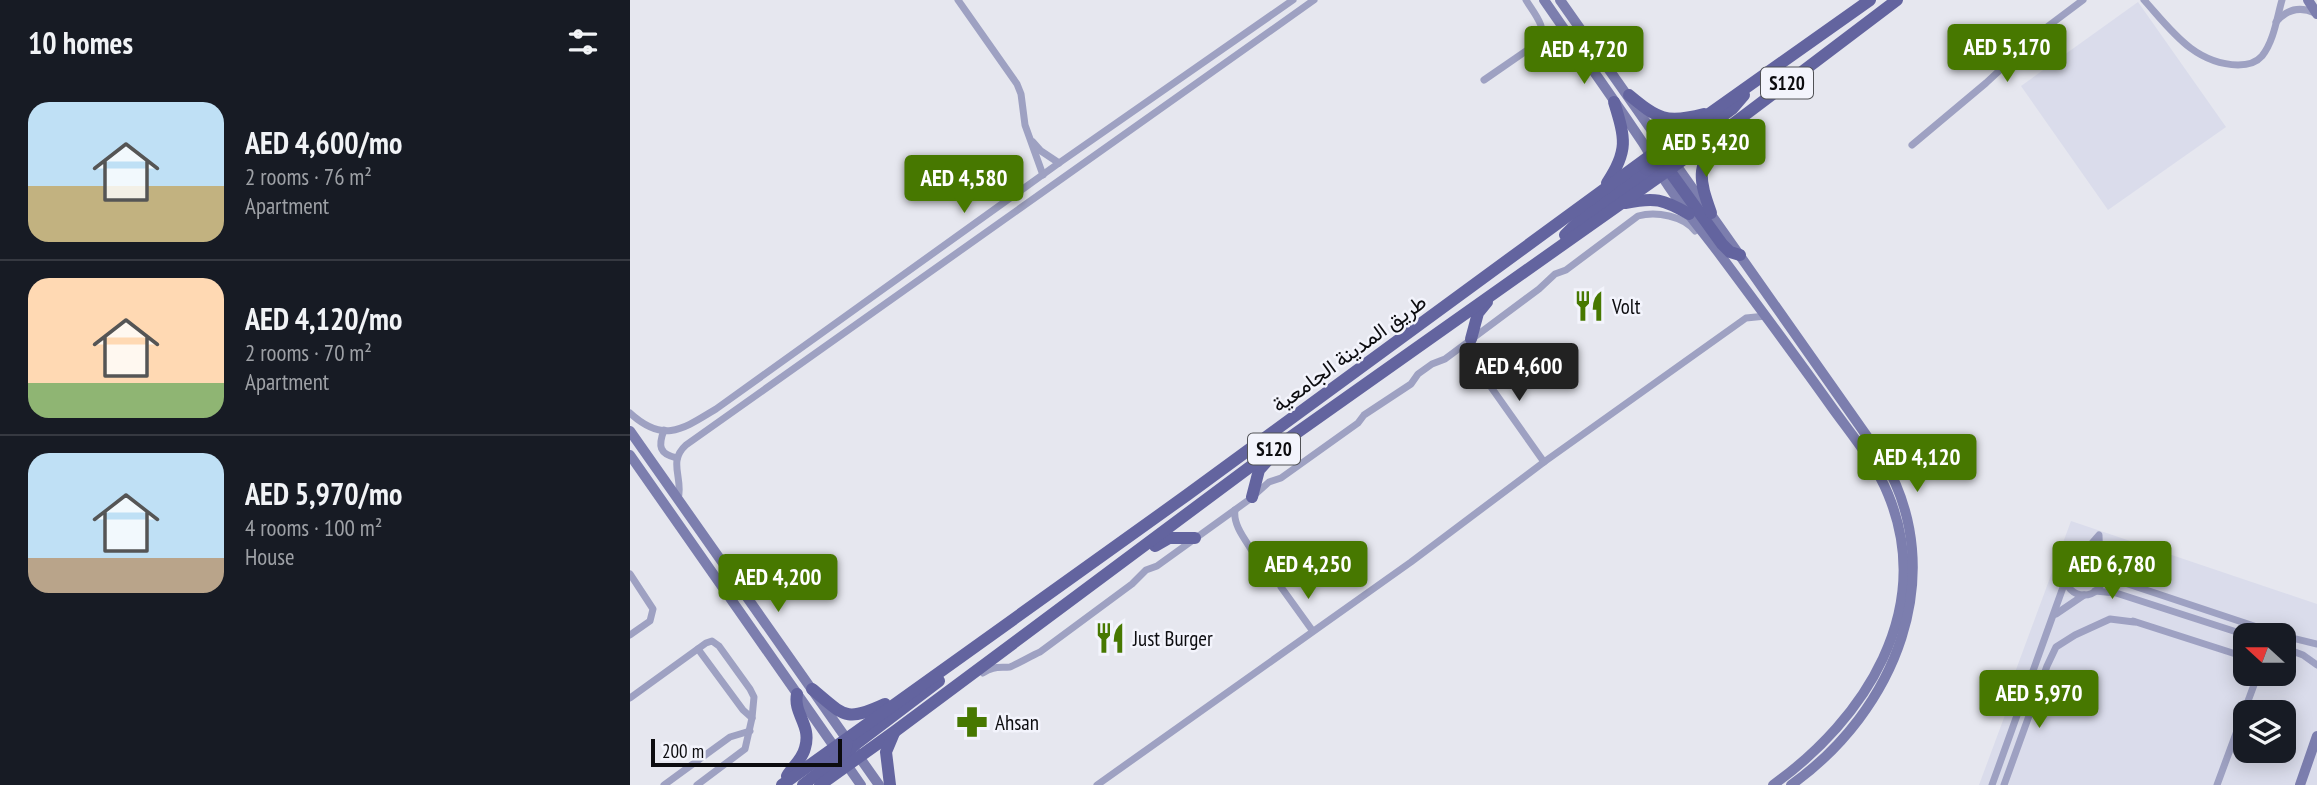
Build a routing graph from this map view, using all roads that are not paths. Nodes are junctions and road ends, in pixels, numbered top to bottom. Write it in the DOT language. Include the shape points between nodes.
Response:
graph roads {
  1 [pos="957,0"];
  2 [pos="1293,0"];
  3 [pos="1314,0"];
  4 [pos="1526,0"];
  5 [pos="1544,0"];
  6 [pos="1560,0"];
  7 [pos="1870,0"];
  8 [pos="1897,0"];
  9 [pos="2083,0"];
  10 [pos="2144,0"];
  11 [pos="2282,0"];
  12 [pos="2308,0"];
  13 [pos="2317,13"];
  14 [pos="2276,22"];
  15 [pos="1247,31"];
  16 [pos="1254,42"];
  17 [pos="1484,80"];
  18 [pos="1748,88"];
  19 [pos="1629,95"];
  20 [pos="1614,102"];
  21 [pos="1711,112"];
  22 [pos="1725,130"];
  23 [pos="1028,136"];
  24 [pos="1912,145"];
  25 [pos="1663,161"];
  26 [pos="1059,163"];
  27 [pos="1043,175"];
  28 [pos="1603,190"];
  29 [pos="1621,203"];
  30 [pos="1711,213"];
  31 [pos="1689,214"];
  32 [pos="1557,248"];
  33 [pos="1718,252"];
  34 [pos="1740,255"];
  35 [pos="1495,292"];
  36 [pos="1752,297"];
  37 [pos="1766,316"];
  38 [pos="1746,318"];
  39 [pos="1470,340"];
  40 [pos="1454,352"];
  41 [pos="1472,359"];
  42 [pos="630,413"];
  43 [pos="664,430"];
  44 [pos="630,432"];
  45 [pos="1278,446"];
  46 [pos="630,455"];
  47 [pos="677,458"];
  48 [pos="1544,463"];
  49 [pos="1252,497"];
  50 [pos="678,499"];
  51 [pos="1235,510"];
  52 [pos="1221,520"];
  53 [pos="1239,528"];
  54 [pos="1195,538"];
  55 [pos="1138,550"];
  56 [pos="2079,558"];
  57 [pos="1265,566"];
  58 [pos="2101,569"];
  59 [pos="1275,571"];
  60 [pos="630,575"];
  61 [pos="1268,577"];
  62 [pos="2066,579"];
  63 [pos="1281,587"];
  64 [pos="2095,591"];
  65 [pos="2084,595"];
  66 [pos="2051,620"];
  67 [pos="2243,623"];
  68 [pos="1312,631"];
  69 [pos="2233,631"];
  70 [pos="630,635"];
  71 [pos="2296,639"];
  72 [pos="2317,644"];
  73 [pos="698,649"];
  74 [pos="2296,652"];
  75 [pos="2233,654"];
  76 [pos="2317,666"];
  77 [pos="944,671"];
  78 [pos="958,684"];
  79 [pos="2253,686"];
  80 [pos="812,689"];
  81 [pos="797,694"];
  82 [pos="630,698"];
  83 [pos="896,703"];
  84 [pos="752,718"];
  85 [pos="750,731"];
  86 [pos="894,732"];
  87 [pos="2317,736"];
  88 [pos="853,748"];
  89 [pos="840,757"];
  90 [pos="784,784"];
  91 [pos="664,785"];
  92 [pos="697,785"];
  93 [pos="803,785"];
  94 [pos="820,785"];
  95 [pos="861,785"];
  96 [pos="879,785"];
  97 [pos="890,785"];
  98 [pos="1097,785"];
  99 [pos="1773,785"];
  100 [pos="1791,785"];
  101 [pos="1992,785"];
  102 [pos="2004,785"];
  103 [pos="2217,785"];
  104 [pos="2300,785"];
  1 -- 23 [label="street" via="1017,85"];
  2 -- 15 [label="street"];
  3 -- 16 [label="street"];
  4 -- 17 [label="street" via="1543,37"];
  5 -- 20 [label="main road"];
  6 -- 19 [label="main road"];
  7 -- 18 [label="main road, طريق المدينة الجامعية / S120"];
  8 -- 22 [label="main road, طريق المدينة الجامعية / S120"];
  9 -- 24 [label="street"];
  10 -- 14 [label="street" via="2190,50 2231,65 2246,65 2260,58"];
  11 -- 14 [label="street"];
  12 -- 13 [label="main road"];
  13 -- 14 [label="street" via="2295,10"];
  15 -- 16 [label="street"];
  15 -- 26 [label="street"];
  16 -- 47 [label="street" via="738,407 684,447"];
  18 -- 21 [label="main road, طريق المدينة الجامعية / S120"];
  18 -- 25 [label="main road" via="1737,105"];
  19 -- 21 [label="main road" via="1652,114 1668,120"];
  19 -- 25 [label="main road"];
  20 -- 25 [label="main road"];
  20 -- 28 [label="main road" via="1624,148"];
  21 -- 25 [label="main road, طريق المدينة الجامعية / S120"];
  22 -- 25 [label="main road, طريق المدينة الجامعية / S120"];
  22 -- 30 [label="main road" via="1702,165"];
  23 -- 26 [label="street"];
  23 -- 27 [label="street"];
  25 -- 28 [label="main road, طريق المدينة الجامعية / S120"];
  25 -- 29 [label="main road, طريق المدينة الجامعية / S120"];
  25 -- 30 [label="main road"];
  25 -- 31 [label="main road"];
  25 -- 32 [label="main road" via="1579,221"];
  25 -- 34 [label="main road" via="1722,244"];
  26 -- 27 [label="street"];
  27 -- 43 [label="street" via="716,409 685,428"];
  28 -- 77 [label="main road, طريق المدينة الجامعية / S120"];
  29 -- 31 [label="main road" via="1660,199"];
  29 -- 32 [label="main road, طريق المدينة الجامعية / S120"];
  30 -- 34 [label="main road"];
  31 -- 33 [label="main road"];
  32 -- 35 [label="main road, طريق المدينة الجامعية / S120"];
  33 -- 36 [label="main road"];
  33 -- 39 [label="street" via="1686,221 1643,214"];
  34 -- 100 [label="main road" via="1883,459 1899,489 1912,536 1911,598 1884,679 1849,733"];
  35 -- 39 [label="main road" via="1478,313"];
  35 -- 45 [label="main road, طريق المدينة الجامعية / S120"];
  36 -- 37 [label="main road"];
  36 -- 38 [label="street"];
  37 -- 38 [label="street"];
  37 -- 99 [label="main road" via="1882,480 1898,527 1903,561 1898,617 1874,677 1828,740"];
  38 -- 48 [label="street"];
  39 -- 40 [label="street"];
  39 -- 41 [label="street" via="1467,351"];
  40 -- 41 [label="street"];
  40 -- 49 [label="street"];
  41 -- 48 [label="street"];
  42 -- 43 [label="street" via="644,424"];
  43 -- 47 [label="street" via="660,449"];
  44 -- 50 [label="main road"];
  45 -- 49 [label="main road" via="1259,470"];
  45 -- 55 [label="main road, طريق المدينة الجامعية / S120"];
  46 -- 81 [label="main road"];
  47 -- 50 [label="street"];
  48 -- 68 [label="street"];
  49 -- 51 [label="street"];
  50 -- 80 [label="main road"];
  51 -- 52 [label="street"];
  51 -- 53 [label="street"];
  52 -- 53 [label="street"];
  52 -- 54 [label="street"];
  53 -- 57 [label="street"];
  54 -- 55 [label="main road" via="1167,539"];
  54 -- 78 [label="street" via="1040,652 1014,666 991,668"];
  55 -- 78 [label="main road, طريق المدينة الجامعية / S120"];
  56 -- 58 [label="street" via="2091,559"];
  56 -- 58 [label="street" via="2099,535"];
  56 -- 62 [label="street" via="2067,568"];
  57 -- 59 [label="street" via="1273,564"];
  57 -- 61 [label="street" via="1263,575"];
  58 -- 64 [label="street" via="2102,582"];
  58 -- 67 [label="street" via="2119,581"];
  59 -- 61 [label="street"];
  59 -- 63 [label="street"];
  60 -- 70 [label="street" via="653,614"];
  61 -- 63 [label="street"];
  62 -- 65 [label="street" via="2073,592"];
  62 -- 66 [label="street"];
  63 -- 68 [label="street"];
  64 -- 65 [label="street"];
  64 -- 69 [label="street" via="2123,595"];
  65 -- 66 [label="street"];
  66 -- 101 [label="street"];
  68 -- 98 [label="street"];
  71 -- 72 [label="street"];
  73 -- 82 [label="street"];
  73 -- 84 [label="street"];
  73 -- 84 [label="street" via="708,642 719,646 752,693"];
  74 -- 76 [label="street"];
  75 -- 102 [label="street" via="2114,619 2075,635 2056,647 2047,666"];
  77 -- 83 [label="main road, طريق المدينة الجامعية / S120"];
  77 -- 88 [label="main road" via="934,687"];
  78 -- 86 [label="main road, طريق المدينة الجامعية / S120"];
  79 -- 103 [label="street"];
  80 -- 83 [label="main road" via="848,715"];
  80 -- 88 [label="main road"];
  81 -- 89 [label="main road"];
  81 -- 90 [label="main road" via="806,743"];
  83 -- 88 [label="main road, طريق المدينة الجامعية / S120"];
  84 -- 85 [label="street"];
  85 -- 91 [label="street" via="730,737"];
  85 -- 92 [label="street" via="745,749"];
  86 -- 88 [label="main road, طريق المدينة الجامعية"];
  86 -- 97 [label="main road" via="886,752"];
  87 -- 104 [label="main road"];
  88 -- 89 [label="main road, طريق المدينة الجامعية / S120"];
  88 -- 89 [label="main road"];
  88 -- 96 [label="main road"];
  89 -- 90 [label="main road, طريق المدينة الجامعية / S120"];
  89 -- 93 [label="main road"];
  89 -- 94 [label="main road, طريق المدينة الجامعية"];
  89 -- 95 [label="main road"];
}
